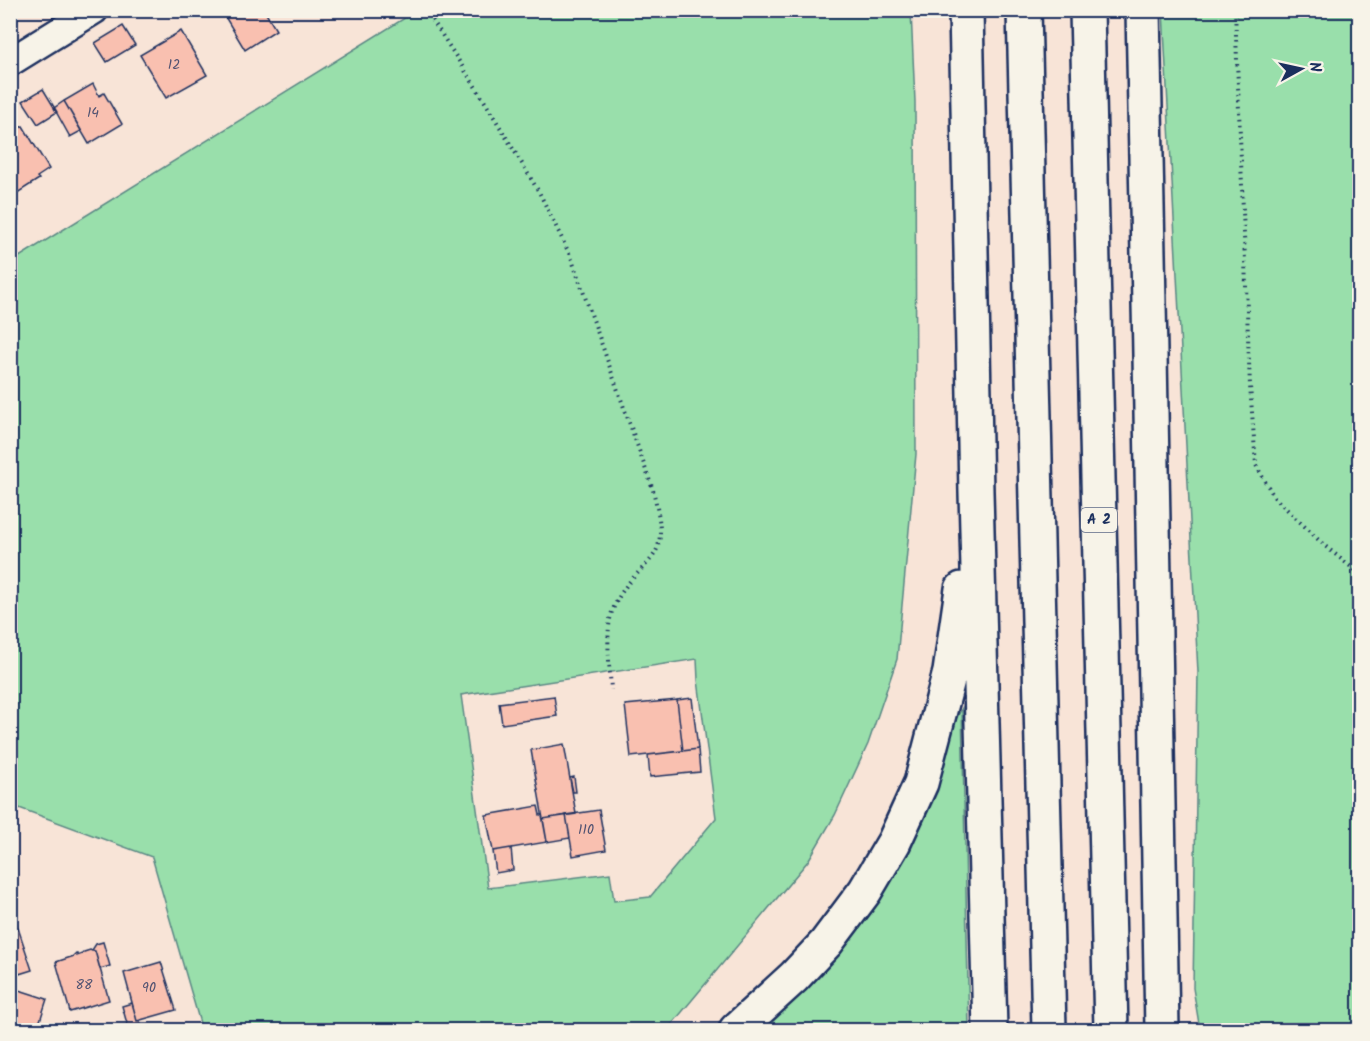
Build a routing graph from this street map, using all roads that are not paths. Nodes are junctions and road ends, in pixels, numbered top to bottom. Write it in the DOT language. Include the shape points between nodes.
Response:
graph roads {
  1 [pos="94,10"];
  2 [pos="966,10"];
  3 [pos="1024,10"];
  4 [pos="1086,10"];
  5 [pos="1143,10"];
  6 [pos="10,62"];
  7 [pos="976,492"];
  8 [pos="1159,910"];
  9 [pos="736,1030"];
  10 [pos="990,1030"];
  11 [pos="1049,1030"];
  12 [pos="1111,1030"];
  13 [pos="1162,1030"];
  14 [pos="1182,1030"];
  1 -- 6 [label="street"];
  2 -- 7 [label="highway"];
  3 -- 11 [label="highway"];
  4 -- 12 [label="highway, A 2"];
  5 -- 8 [label="highway"];
  7 -- 9 [label="highway" via="950,672 921,783 894,842 865,891 826,943"];
  7 -- 10 [label="highway"];
  8 -- 13 [label="highway"];
  8 -- 14 [label="highway"];
}
